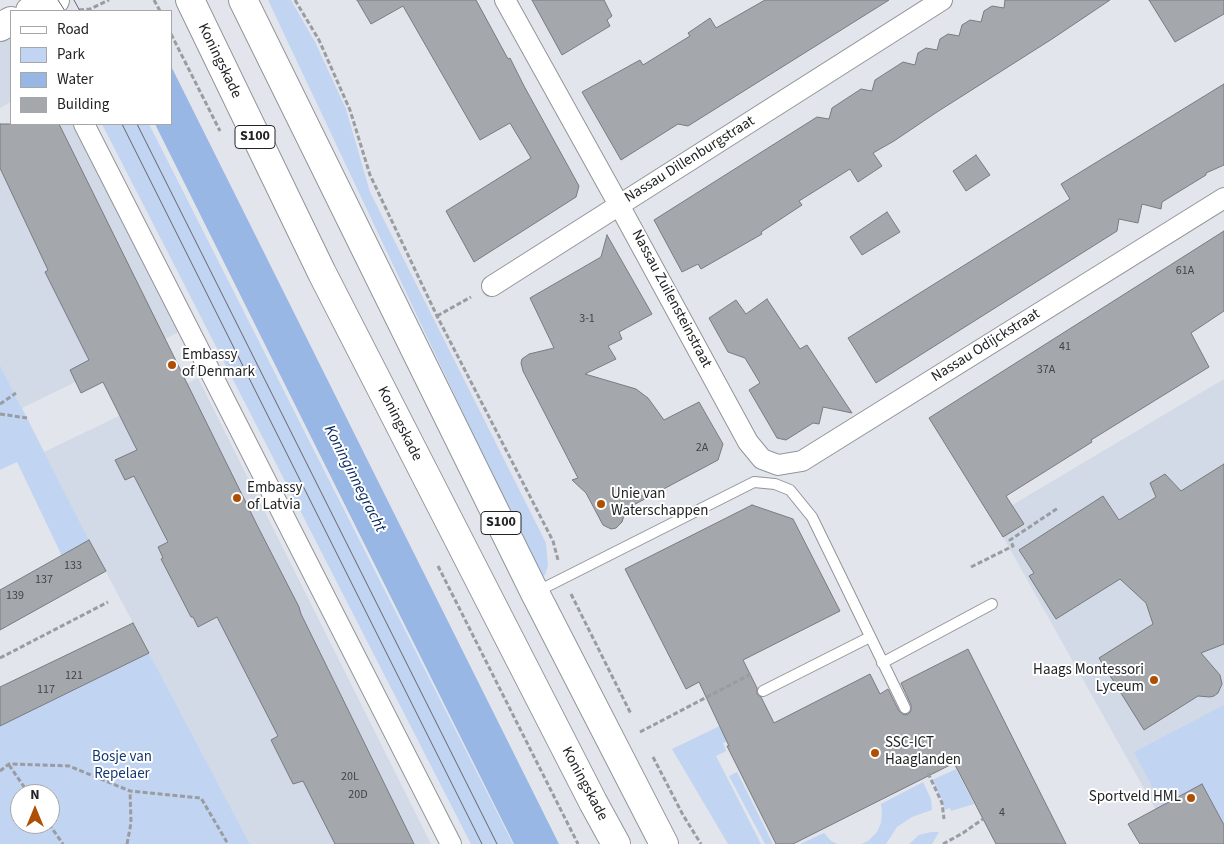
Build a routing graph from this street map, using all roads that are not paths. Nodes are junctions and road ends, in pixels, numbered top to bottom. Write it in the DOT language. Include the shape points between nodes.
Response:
graph roads {
  1 [pos="55,0"];
  2 [pos="190,0"];
  3 [pos="243,0"];
  4 [pos="505,0"];
  5 [pos="942,0"];
  6 [pos="920,6"];
  7 [pos="31,10"];
  8 [pos="85,125"];
  9 [pos="1224,198"];
  10 [pos="620,204"];
  11 [pos="492,286"];
  12 [pos="777,474"];
  13 [pos="535,593"];
  14 [pos="992,604"];
  15 [pos="870,637"];
  16 [pos="882,663"];
  17 [pos="763,691"];
  18 [pos="905,708"];
  19 [pos="451,844"];
  20 [pos="616,844"];
  21 [pos="664,844"];
  1 -- 7 [label="main road"];
  2 -- 20 [label="main road, Koningskade / S100" via="322,273"];
  3 -- 13 [label="main road, S100"];
  4 -- 10 [label="street, Nassau Zuilensteinstraat"];
  5 -- 6 [label="street, Nassau Dillenburgstraat"];
  6 -- 10 [label="street, Nassau Dillenburgstraat"];
  8 -- 19 [label="street"];
  9 -- 12 [label="street, Nassau Odijckstraat"];
  10 -- 11 [label="street, Nassau Dillenburgstraat"];
  10 -- 12 [label="street, Nassau Zuilensteinstraat" via="748,442"];
  12 -- 13 [label="lane" via="754,482"];
  12 -- 15 [label="lane" via="812,517"];
  13 -- 21 [label="main road, S100"];
  14 -- 16 [label="lane"];
  15 -- 16 [label="lane"];
  15 -- 17 [label="lane"];
  16 -- 18 [label="lane"];
}
